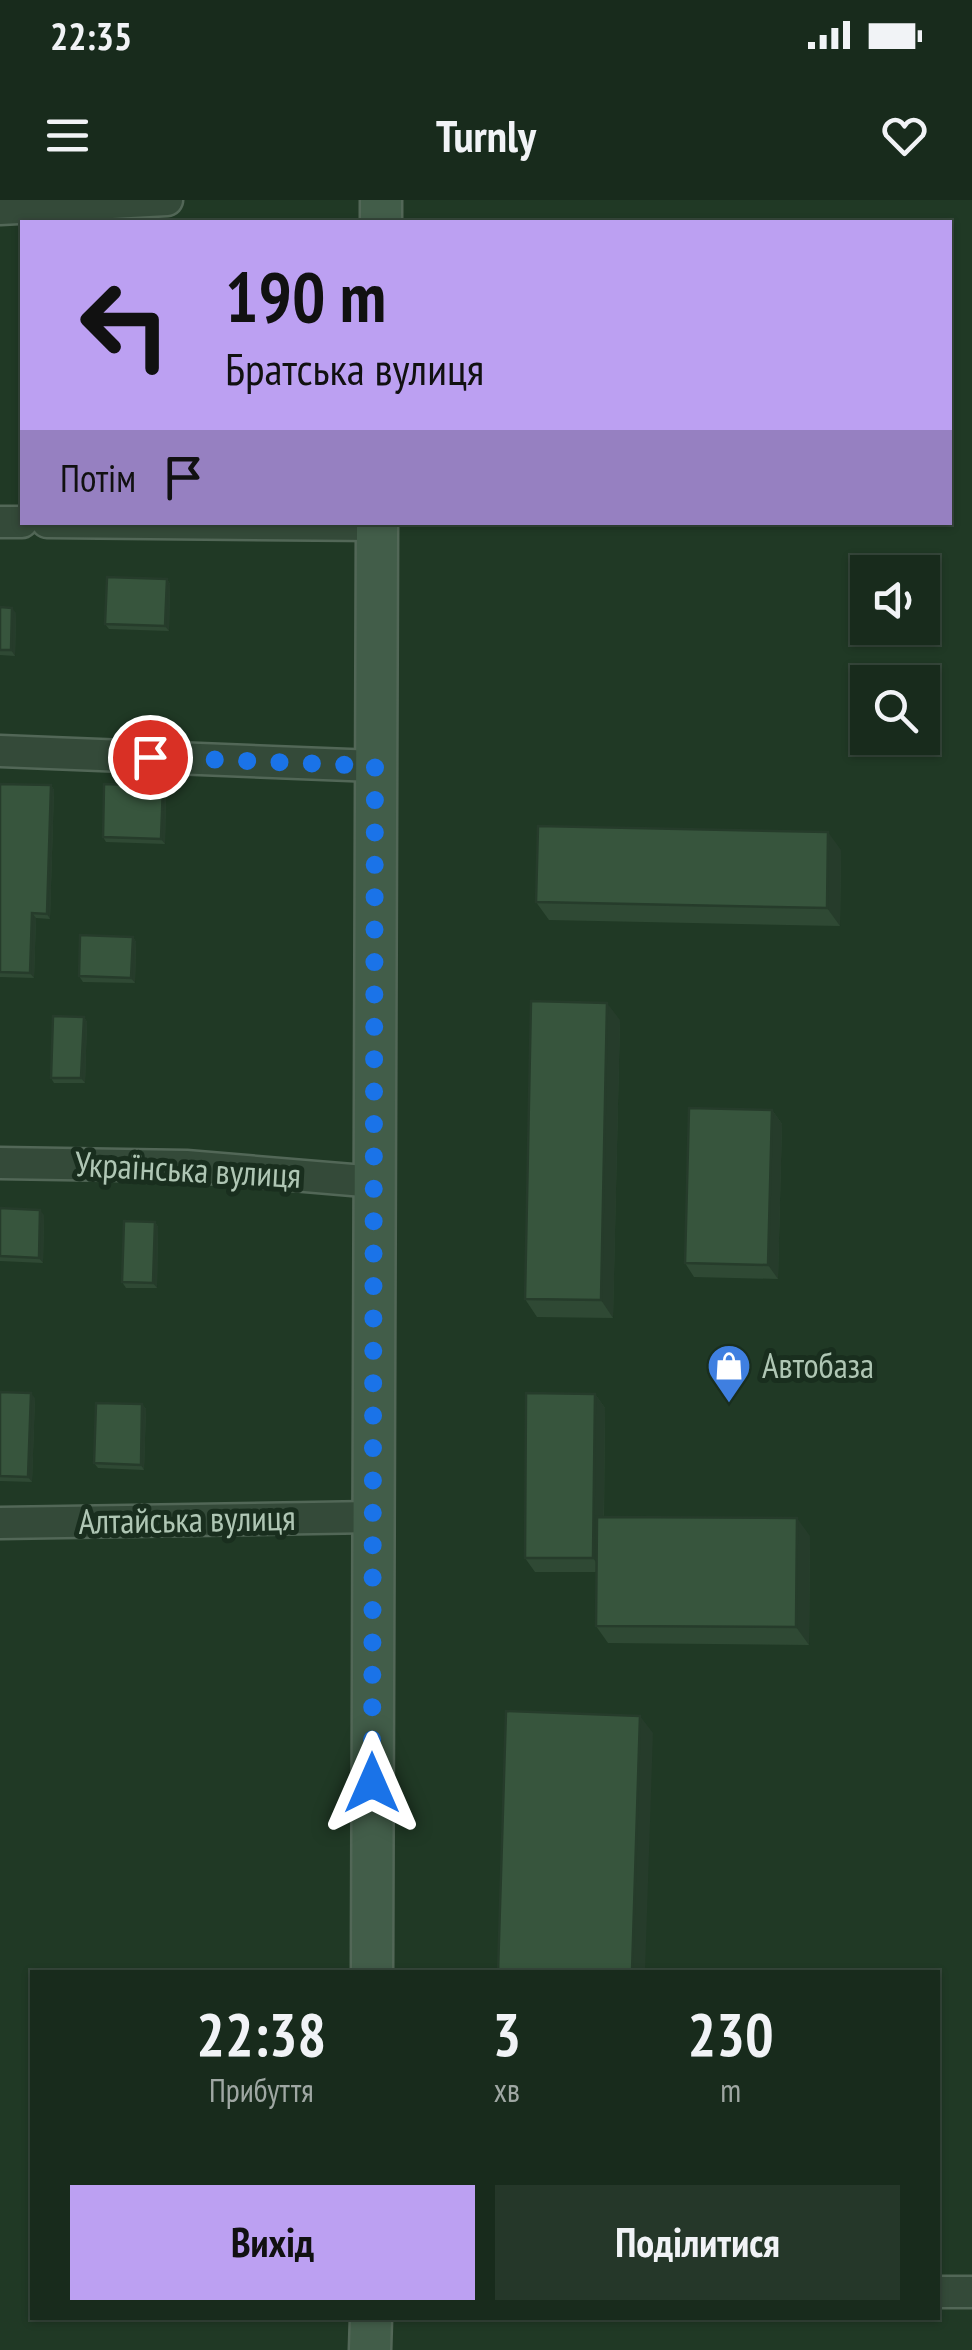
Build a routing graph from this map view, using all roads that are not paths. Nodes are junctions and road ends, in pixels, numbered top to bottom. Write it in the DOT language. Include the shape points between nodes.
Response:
graph roads {
  1 [pos="167,200"];
  2 [pos="0,209"];
  3 [pos="377,525"];
  4 [pos="0,750"];
  5 [pos="375,766"];
  6 [pos="0,1162"];
  7 [pos="376,1182"];
  8 [pos="374,1517"];
  9 [pos="0,1523"];
  10 [pos="372,1970"];
  11 [pos="940,2292"];
  12 [pos="972,2292"];
  13 [pos="370,2320"];
  14 [pos="370,2350"];
  1 -- 2 [label="street"];
  3 -- 5 [label="main road"];
  4 -- 5 [label="street"];
  5 -- 7 [label="main road"];
  6 -- 7 [label="street, Українська вулиця" via="186,1166"];
  7 -- 8 [label="main road"];
  8 -- 9 [label="street, Алтайська вулиця"];
  8 -- 10 [label="main road"];
  11 -- 12 [label="street"];
  13 -- 14 [label="main road"];
}
